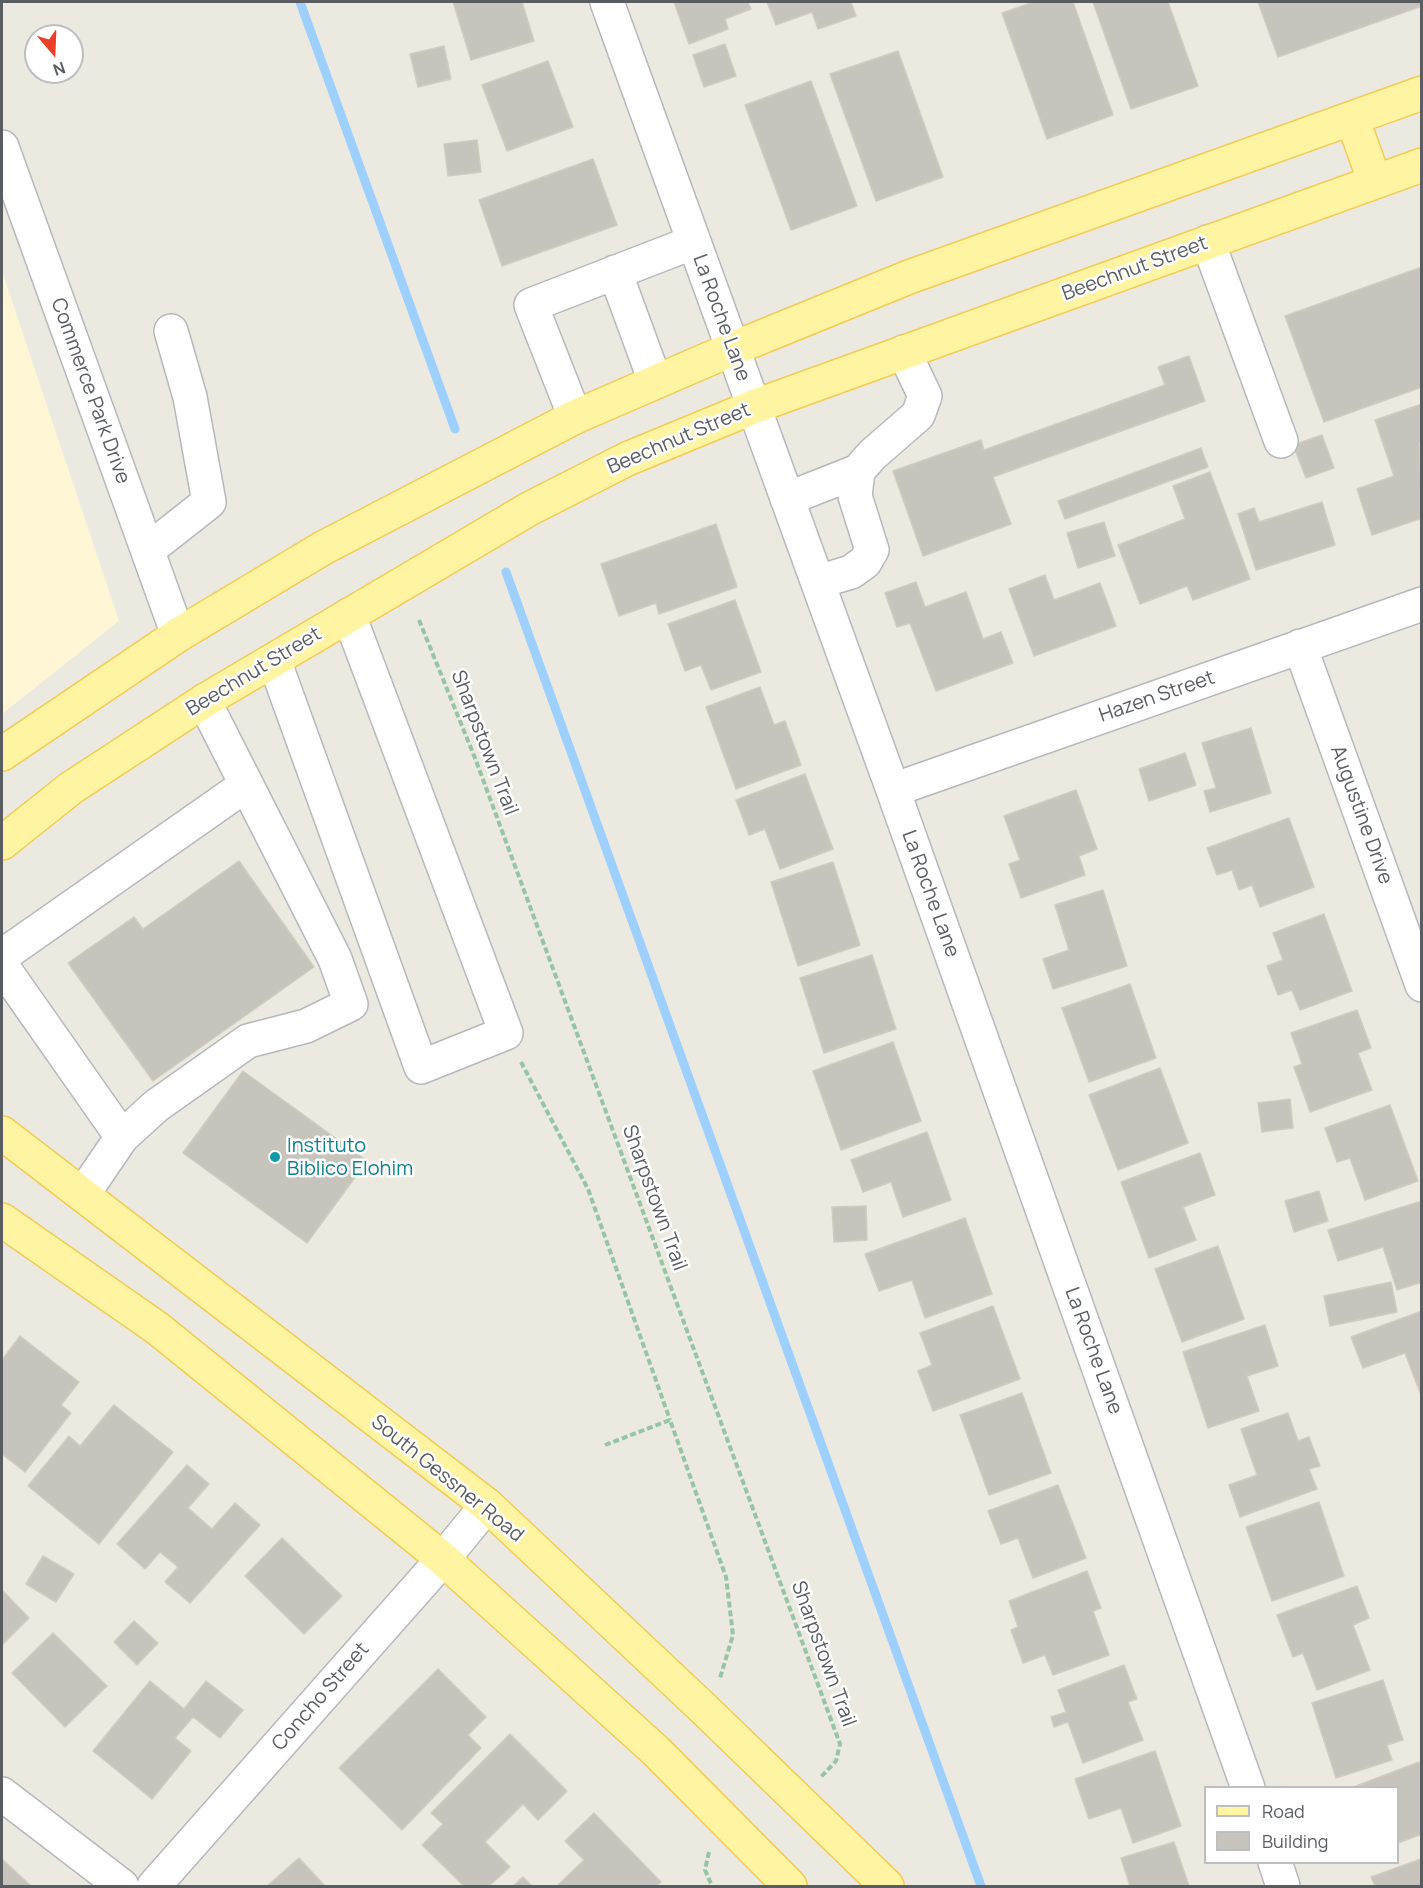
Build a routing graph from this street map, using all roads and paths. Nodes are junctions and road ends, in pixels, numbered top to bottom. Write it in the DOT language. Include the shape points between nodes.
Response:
graph roads {
  1 [pos="607,2"];
  2 [pos="1422,93"];
  3 [pos="1352,118"];
  4 [pos="2,147"];
  5 [pos="1422,165"];
  6 [pos="1375,182"];
  7 [pos="1208,242"];
  8 [pos="694,243"];
  9 [pos="615,272"];
  10 [pos="171,331"];
  11 [pos="732,349"];
  12 [pos="904,352"];
  13 [pos="655,381"];
  14 [pos="753,407"];
  15 [pos="575,417"];
  16 [pos="1281,441"];
  17 [pos="858,471"];
  18 [pos="787,499"];
  19 [pos="148,550"];
  20 [pos="818,582"];
  21 [pos="1422,604"];
  22 [pos="349,615"];
  23 [pos="419,620"];
  24 [pos="178,635"];
  25 [pos="1300,646"];
  26 [pos="274,660"];
  27 [pos="204,700"];
  28 [pos="2,754"];
  29 [pos="246,785"];
  30 [pos="894,790"];
  31 [pos="2,843"];
  32 [pos="2,956"];
  33 [pos="2,966"];
  34 [pos="1422,985"];
  35 [pos="506,1033"];
  36 [pos="2,1133"];
  37 [pos="122,1137"];
  38 [pos="83,1194"];
  39 [pos="2,1220"];
  40 [pos="670,1420"];
  41 [pos="605,1445"];
  42 [pos="486,1505"];
  43 [pos="443,1559"];
  44 [pos="703,1707"];
  45 [pos="815,1783"];
  46 [pos="1247,1786"];
  47 [pos="2,1794"];
  48 [pos="715,1845"];
  49 [pos="1275,1864"];
  50 [pos="122,1887"];
  51 [pos="154,1887"];
  52 [pos="712,1887"];
  53 [pos="790,1887"];
  54 [pos="887,1887"];
  55 [pos="1283,1887"];
  1 -- 8 [label="street, La Roche Lane"];
  2 -- 3 [label="main road"];
  3 -- 6 [label="main road"];
  3 -- 11 [label="main road" via="909,277"];
  4 -- 19 [label="street, Commerce Park Drive"];
  5 -- 6 [label="main road, Beechnut Street"];
  6 -- 7 [label="main road, Beechnut Street"];
  7 -- 12 [label="main road, Beechnut Street"];
  7 -- 16 [label="street"];
  8 -- 9 [label="street"];
  8 -- 11 [label="street, La Roche Lane"];
  9 -- 13 [label="street"];
  9 -- 15 [label="street" via="531,304"];
  10 -- 19 [label="street" via="190,397 208,502"];
  11 -- 13 [label="main road"];
  11 -- 14 [label="street, La Roche Lane"];
  12 -- 14 [label="main road, Beechnut Street"];
  12 -- 17 [label="street" via="925,396 918,415"];
  13 -- 15 [label="main road"];
  14 -- 18 [label="street, La Roche Lane"];
  14 -- 22 [label="main road, Beechnut Street" via="627,459 529,509"];
  15 -- 24 [label="main road" via="323,548"];
  17 -- 18 [label="street"];
  17 -- 20 [label="street" via="855,496 872,550 865,562 851,572"];
  18 -- 20 [label="street, La Roche Lane"];
  19 -- 24 [label="street, Commerce Park Drive"];
  20 -- 30 [label="street, La Roche Lane"];
  21 -- 25 [label="street, Hazen Street"];
  22 -- 26 [label="main road, Beechnut Street"];
  22 -- 35 [label="street"];
  23 -- 45 [label="path, Sharpstown Trail" via="476,758 840,1744 836,1761"];
  24 -- 28 [label="main road"];
  25 -- 30 [label="street, Hazen Street"];
  25 -- 34 [label="street, Augustine Drive"];
  26 -- 27 [label="main road, Beechnut Street"];
  26 -- 35 [label="street" via="421,1066"];
  27 -- 29 [label="street"];
  27 -- 31 [label="main road, Beechnut Street" via="71,788"];
  29 -- 32 [label="street"];
  29 -- 37 [label="street" via="335,959 351,1005 306,1026 248,1041 156,1106"];
  30 -- 46 [label="street, La Roche Lane"];
  33 -- 37 [label="street"];
  35 -- 40 [label="path" via="588,1190"];
  36 -- 38 [label="main road, South Gessner Road"];
  37 -- 38 [label="street"];
  38 -- 42 [label="main road, South Gessner Road"];
  39 -- 43 [label="main road" via="157,1328"];
  40 -- 41 [label="path"];
  40 -- 44 [label="path" via="726,1577 733,1635 721,1675"];
  42 -- 43 [label="street, Concho Street"];
  42 -- 44 [label="main road, South Gessner Road"];
  43 -- 51 [label="street, Concho Street"];
  43 -- 53 [label="main road" via="656,1751"];
  44 -- 54 [label="main road, South Gessner Road"];
  47 -- 50 [label="street"];
  48 -- 52 [label="path" via="705,1870"];
  49 -- 55 [label="street"];
}
